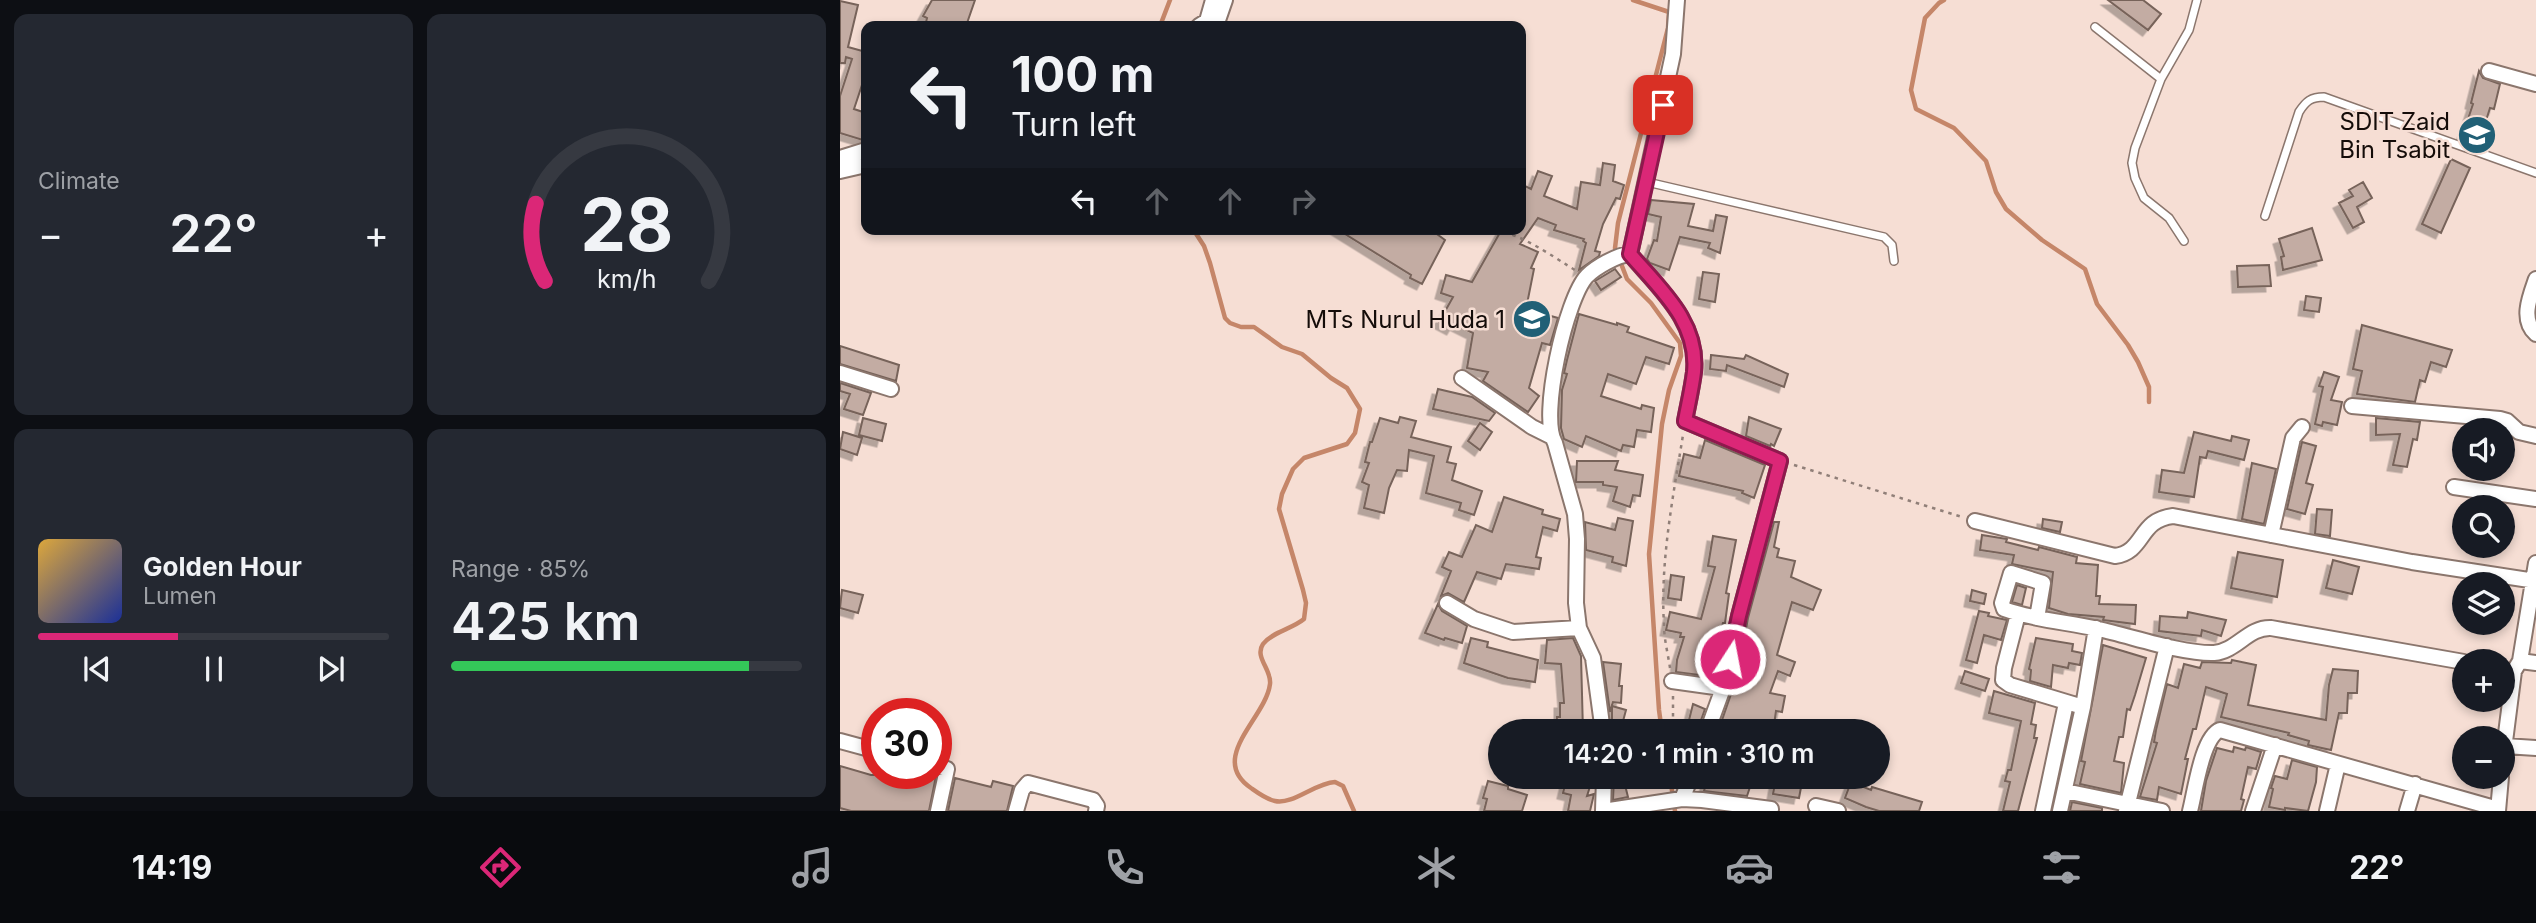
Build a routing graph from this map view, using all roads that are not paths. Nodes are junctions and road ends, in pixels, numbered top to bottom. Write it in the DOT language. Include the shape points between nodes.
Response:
graph roads {
  1 [pos="1213,0"];
  2 [pos="1225,0"];
  3 [pos="1677,0"];
  4 [pos="2197,0"];
  5 [pos="1207,21"];
  6 [pos="1218,21"];
  7 [pos="2095,27"];
  8 [pos="2489,71"];
  9 [pos="2161,79"];
  10 [pos="2536,84"];
  11 [pos="861,152"];
  12 [pos="840,158"];
  13 [pos="861,166"];
  14 [pos="840,171"];
  15 [pos="2536,173"];
  16 [pos="1647,182"];
  17 [pos="2265,216"];
  18 [pos="2184,241"];
  19 [pos="1626,254"];
  20 [pos="1894,261"];
  21 [pos="2536,279"];
  22 [pos="2536,334"];
  23 [pos="840,373"];
  24 [pos="1462,378"];
  25 [pos="891,389"];
  26 [pos="2352,406"];
  27 [pos="2302,427"];
  28 [pos="1550,436"];
  29 [pos="2536,436"];
  30 [pos="2454,486"];
  31 [pos="2536,499"];
  32 [pos="1975,521"];
  33 [pos="2271,535"];
  34 [pos="2536,563"];
  35 [pos="2534,580"];
  36 [pos="1447,603"];
  37 [pos="2018,614"];
  38 [pos="2037,618"];
  39 [pos="1579,628"];
  40 [pos="2096,628"];
  41 [pos="2167,646"];
  42 [pos="2515,655"];
  43 [pos="2452,660"];
  44 [pos="2536,663"];
  45 [pos="2515,666"];
  46 [pos="1672,681"];
  47 [pos="1723,688"];
  48 [pos="2066,703"];
  49 [pos="2083,707"];
  50 [pos="1601,719"];
  51 [pos="1712,719"];
  52 [pos="840,741"];
  53 [pos="2274,745"];
  54 [pos="861,747"];
  55 [pos="2515,747"];
  56 [pos="2536,748"];
  57 [pos="2337,764"];
  58 [pos="2415,784"];
  59 [pos="940,789"];
  60 [pos="1604,789"];
  61 [pos="1683,789"];
  62 [pos="2500,789"];
  63 [pos="2065,791"];
  64 [pos="1675,801"];
  65 [pos="1816,806"];
  66 [pos="2127,807"];
  67 [pos="1771,809"];
  68 [pos="2498,810"];
  69 [pos="938,811"];
  70 [pos="1016,811"];
  71 [pos="1096,811"];
  72 [pos="1603,811"];
  73 [pos="1838,811"];
  74 [pos="2043,811"];
  75 [pos="2060,811"];
  76 [pos="2162,811"];
  77 [pos="2190,811"];
  78 [pos="2253,811"];
  79 [pos="2327,811"];
  80 [pos="2407,811"];
  1 -- 5 [label="street"];
  2 -- 6 [label="street"];
  3 -- 16 [label="street" via="1673,54"];
  4 -- 9 [label="lane" via="2189,30"];
  7 -- 9 [label="lane"];
  8 -- 10 [label="street"];
  9 -- 18 [label="lane" via="2135,148 2133,169 2144,198 2169,218"];
  11 -- 12 [label="street"];
  13 -- 14 [label="street"];
  15 -- 17 [label="lane" via="2317,97 2306,101 2300,112"];
  16 -- 19 [label="street"];
  16 -- 20 [label="lane" via="1884,237 1892,246"];
  19 -- 28 [label="street" via="1586,277 1570,306 1550,407"];
  19 -- 47 [label="street" via="1680,313 1689,333 1694,371 1685,421 1780,461"];
  21 -- 22 [label="street" via="2528,304 2530,329"];
  23 -- 25 [label="street"];
  24 -- 28 [label="street"];
  26 -- 29 [label="street" via="2500,419 2519,432"];
  27 -- 33 [label="street" via="2293,438"];
  28 -- 39 [label="street" via="1575,514"];
  30 -- 31 [label="street"];
  32 -- 33 [label="street" via="2115,556 2130,551 2154,520 2163,517"];
  33 -- 35 [label="street"];
  34 -- 35 [label="street"];
  35 -- 42 [label="street"];
  36 -- 39 [label="street" via="1474,619 1513,632"];
  37 -- 38 [label="street"];
  37 -- 38 [label="street" via="2002,606 2014,572 2043,583"];
  37 -- 48 [label="street" via="2003,680"];
  38 -- 40 [label="street"];
  39 -- 50 [label="street" via="1594,658"];
  40 -- 41 [label="street"];
  40 -- 49 [label="street"];
  41 -- 43 [label="street" via="2223,651 2256,629 2271,628"];
  41 -- 66 [label="street"];
  44 -- 45 [label="street"];
  46 -- 47 [label="street"];
  47 -- 51 [label="street"];
  48 -- 49 [label="street"];
  48 -- 74 [label="street"];
  49 -- 63 [label="street"];
  52 -- 54 [label="street"];
  53 -- 57 [label="street"];
  53 -- 77 [label="street" via="2227,731 2214,733"];
  53 -- 78 [label="street"];
  55 -- 56 [label="street"];
  57 -- 58 [label="street"];
  57 -- 79 [label="street"];
  58 -- 68 [label="street"];
  58 -- 80 [label="street"];
  59 -- 69 [label="street"];
  60 -- 72 [label="street"];
  61 -- 64 [label="street"];
  62 -- 68 [label="street"];
  63 -- 66 [label="street"];
  63 -- 75 [label="street"];
  64 -- 67 [label="street"];
  64 -- 72 [label="street"];
  65 -- 73 [label="street"];
  66 -- 76 [label="street"];
  70 -- 71 [label="street" via="1028,783 1093,800"];
}
